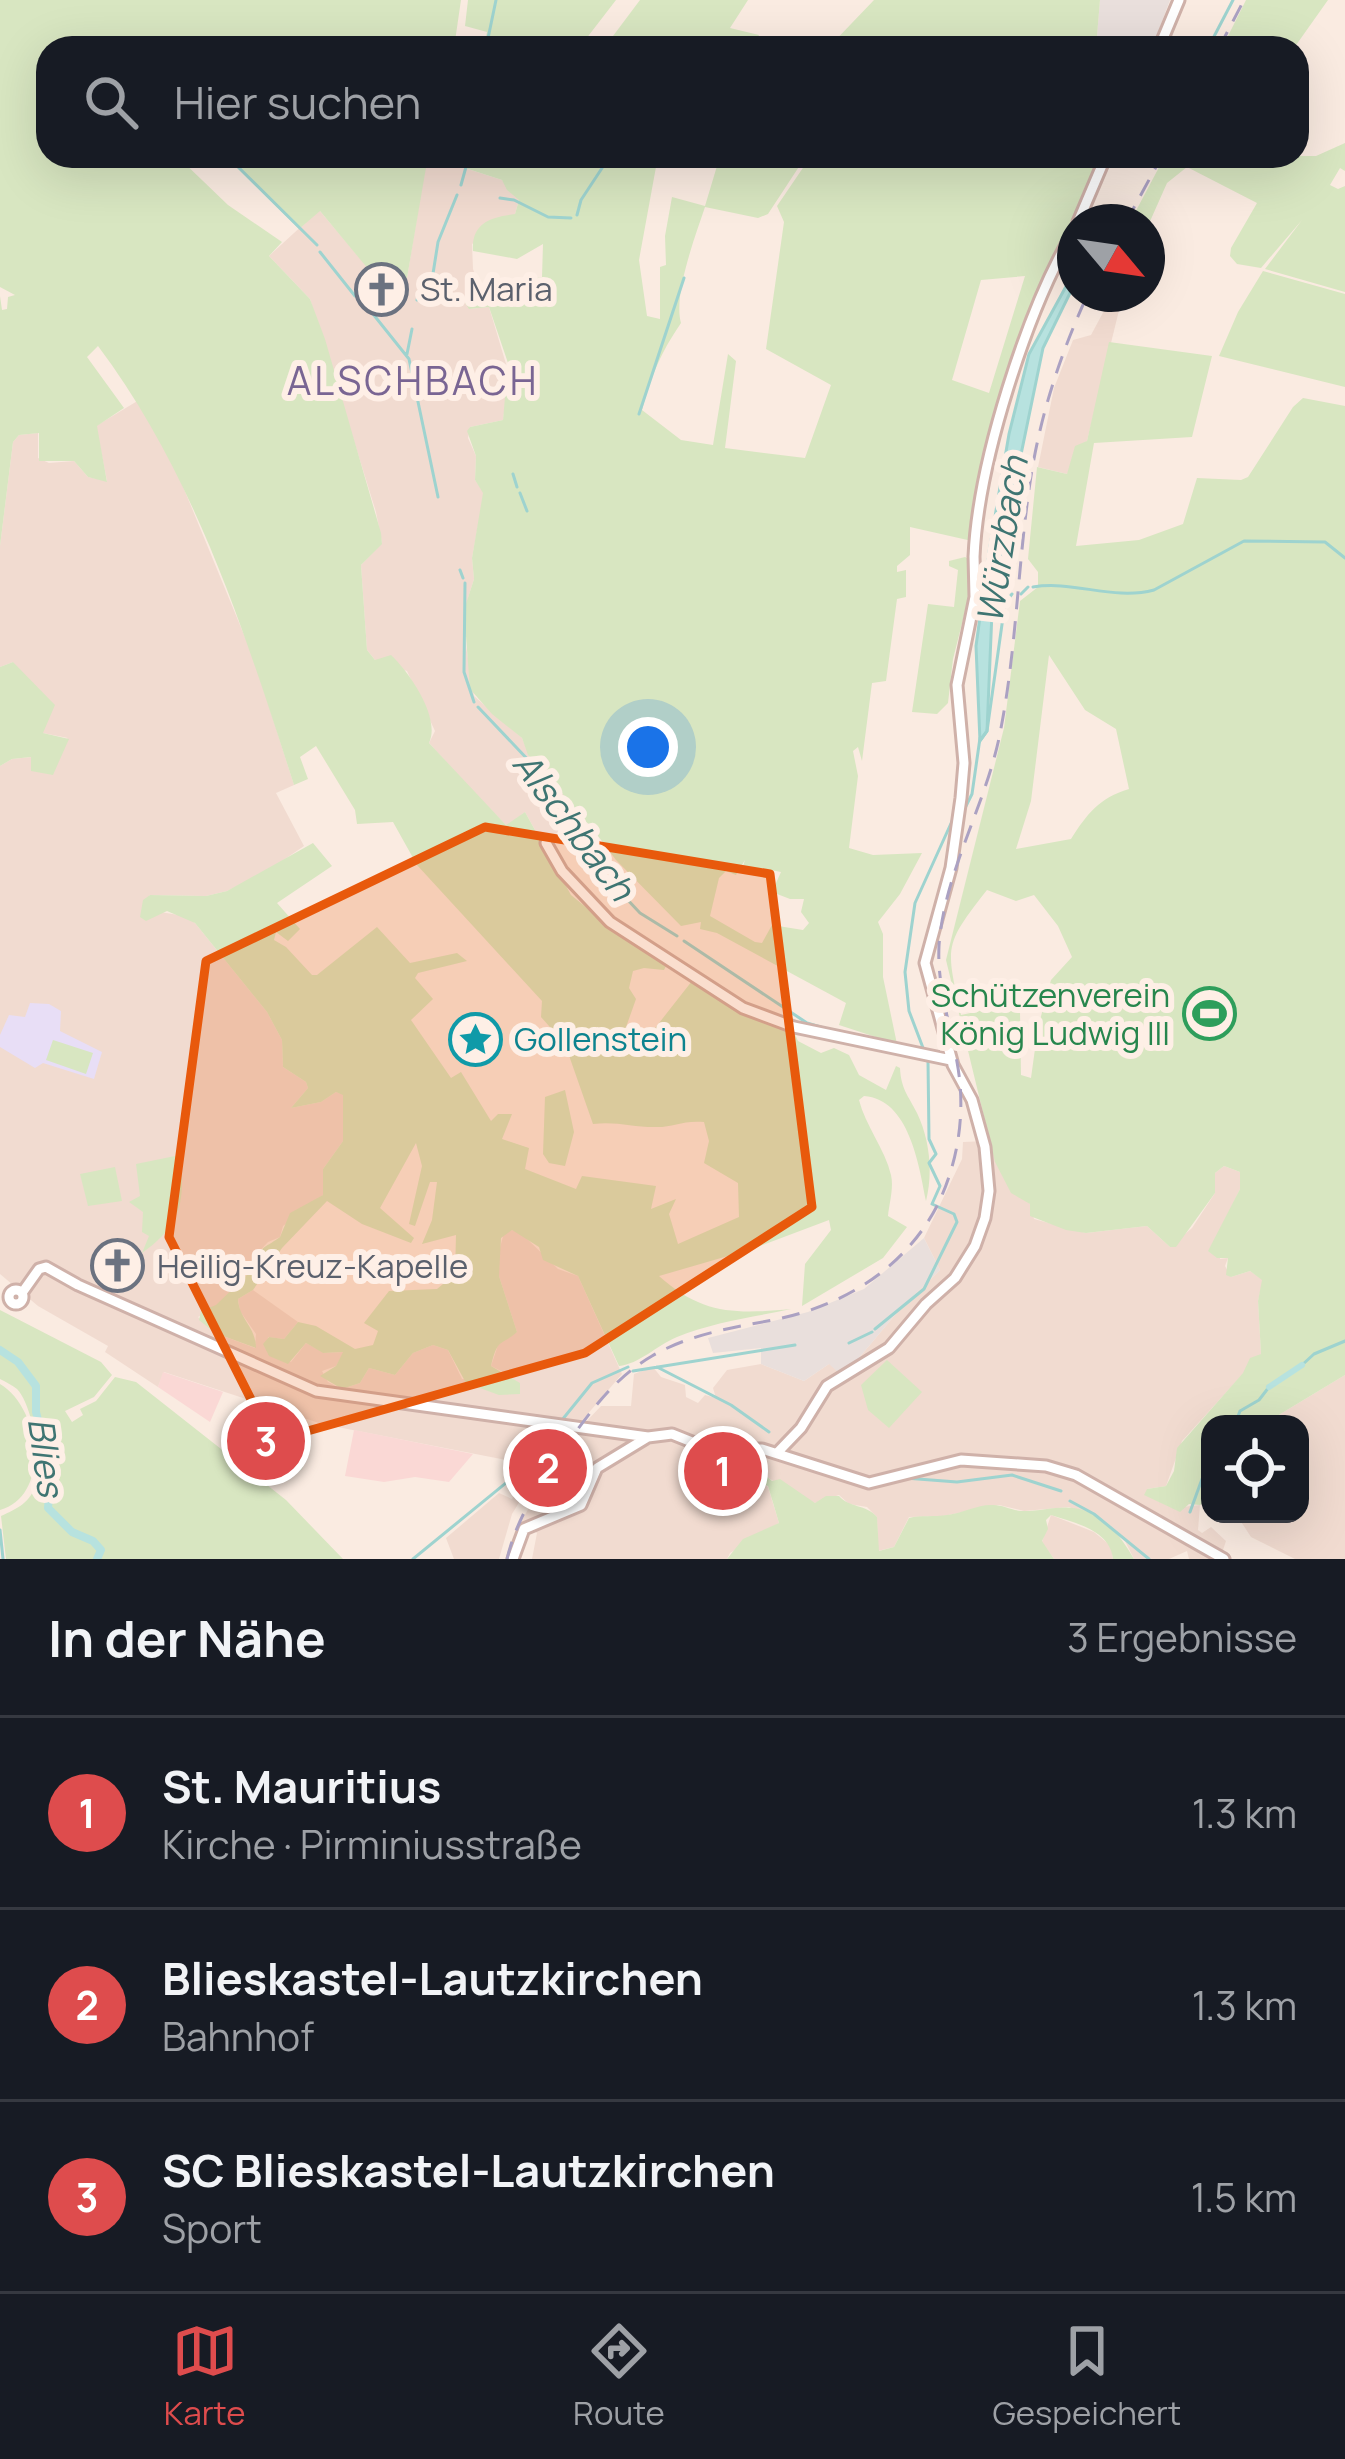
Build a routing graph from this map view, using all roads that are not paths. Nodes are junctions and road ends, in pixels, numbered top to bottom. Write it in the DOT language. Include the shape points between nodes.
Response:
graph roads {
  1 [pos="1179,0"];
  2 [pos="1164,36"];
  3 [pos="1101,168"];
  4 [pos="1086,204"];
  5 [pos="1057,259"];
  6 [pos="546,843"];
  7 [pos="951,1060"];
  8 [pos="5,1297"];
  9 [pos="632,1441"];
  10 [pos="782,1454"];
  11 [pos="513,1559"];
  12 [pos="1224,1559"];
  1 -- 2 [label="main road"];
  3 -- 4 [label="main road"];
  5 -- 7 [label="main road" via="1017,362 985,487 975,597 956,685 964,763 954,853 925,963"];
  6 -- 7 [label="main road" via="588,902 648,949 768,1020"];
  7 -- 10 [label="main road" via="987,1157 982,1227 965,1265 893,1344 827,1386"];
  8 -- 9 [label="main road" via="22,1293 43,1270 316,1391"];
  9 -- 10 [label="main road" via="665,1433 709,1449"];
  9 -- 11 [label="main road" via="597,1468 580,1505 527,1527"];
  10 -- 12 [label="main road" via="869,1483 950,1460 1054,1468"];
}
